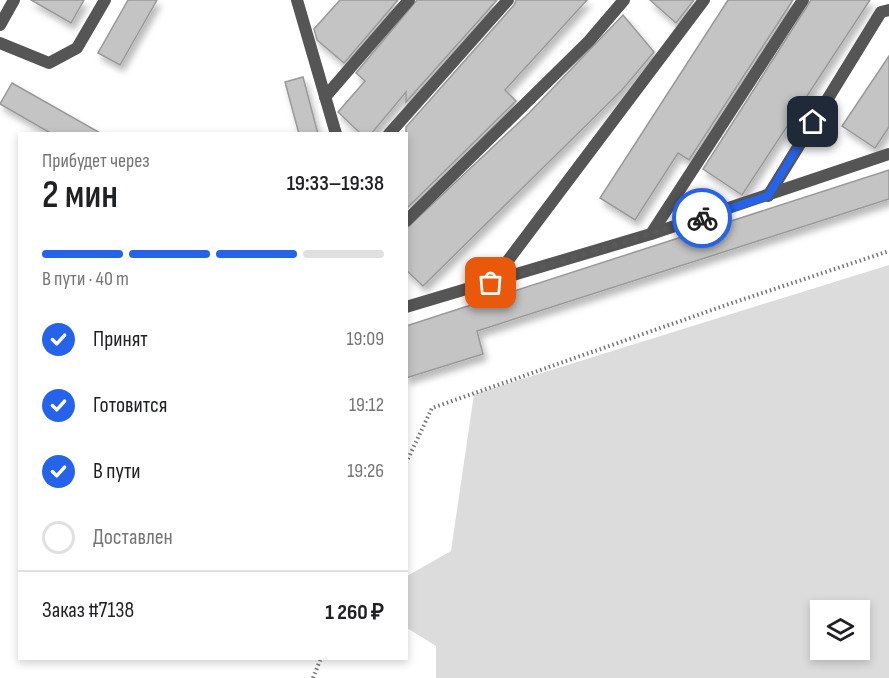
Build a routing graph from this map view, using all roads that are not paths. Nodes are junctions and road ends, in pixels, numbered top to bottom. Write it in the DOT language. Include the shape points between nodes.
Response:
graph roads {
  1 [pos="14,0"];
  2 [pos="105,0"];
  3 [pos="409,0"];
  4 [pos="508,0"];
  5 [pos="624,0"];
  6 [pos="704,0"];
  7 [pos="803,0"];
  8 [pos="889,0"];
  9 [pos="301,3"];
  10 [pos="885,11"];
  11 [pos="0,25"];
  12 [pos="0,43"];
  13 [pos="325,97"];
  14 [pos="335,132"];
  15 [pos="391,132"];
  16 [pos="889,154"];
  17 [pos="768,196"];
  18 [pos="408,219"];
  19 [pos="651,234"];
  20 [pos="491,283"];
  21 [pos="408,306"];
  1 -- 11 [label="lane"];
  2 -- 12 [label="lane" via="77,48 49,63"];
  3 -- 13 [label="lane"];
  4 -- 15 [label="lane"];
  5 -- 18 [label="lane" via="589,41"];
  6 -- 20 [label="lane"];
  7 -- 19 [label="lane"];
  8 -- 10 [label="lane"];
  9 -- 13 [label="lane"];
  10 -- 17 [label="lane"];
  13 -- 14 [label="lane"];
  16 -- 17 [label="lane"];
  17 -- 19 [label="lane"];
  19 -- 20 [label="lane"];
  20 -- 21 [label="lane"];
}
